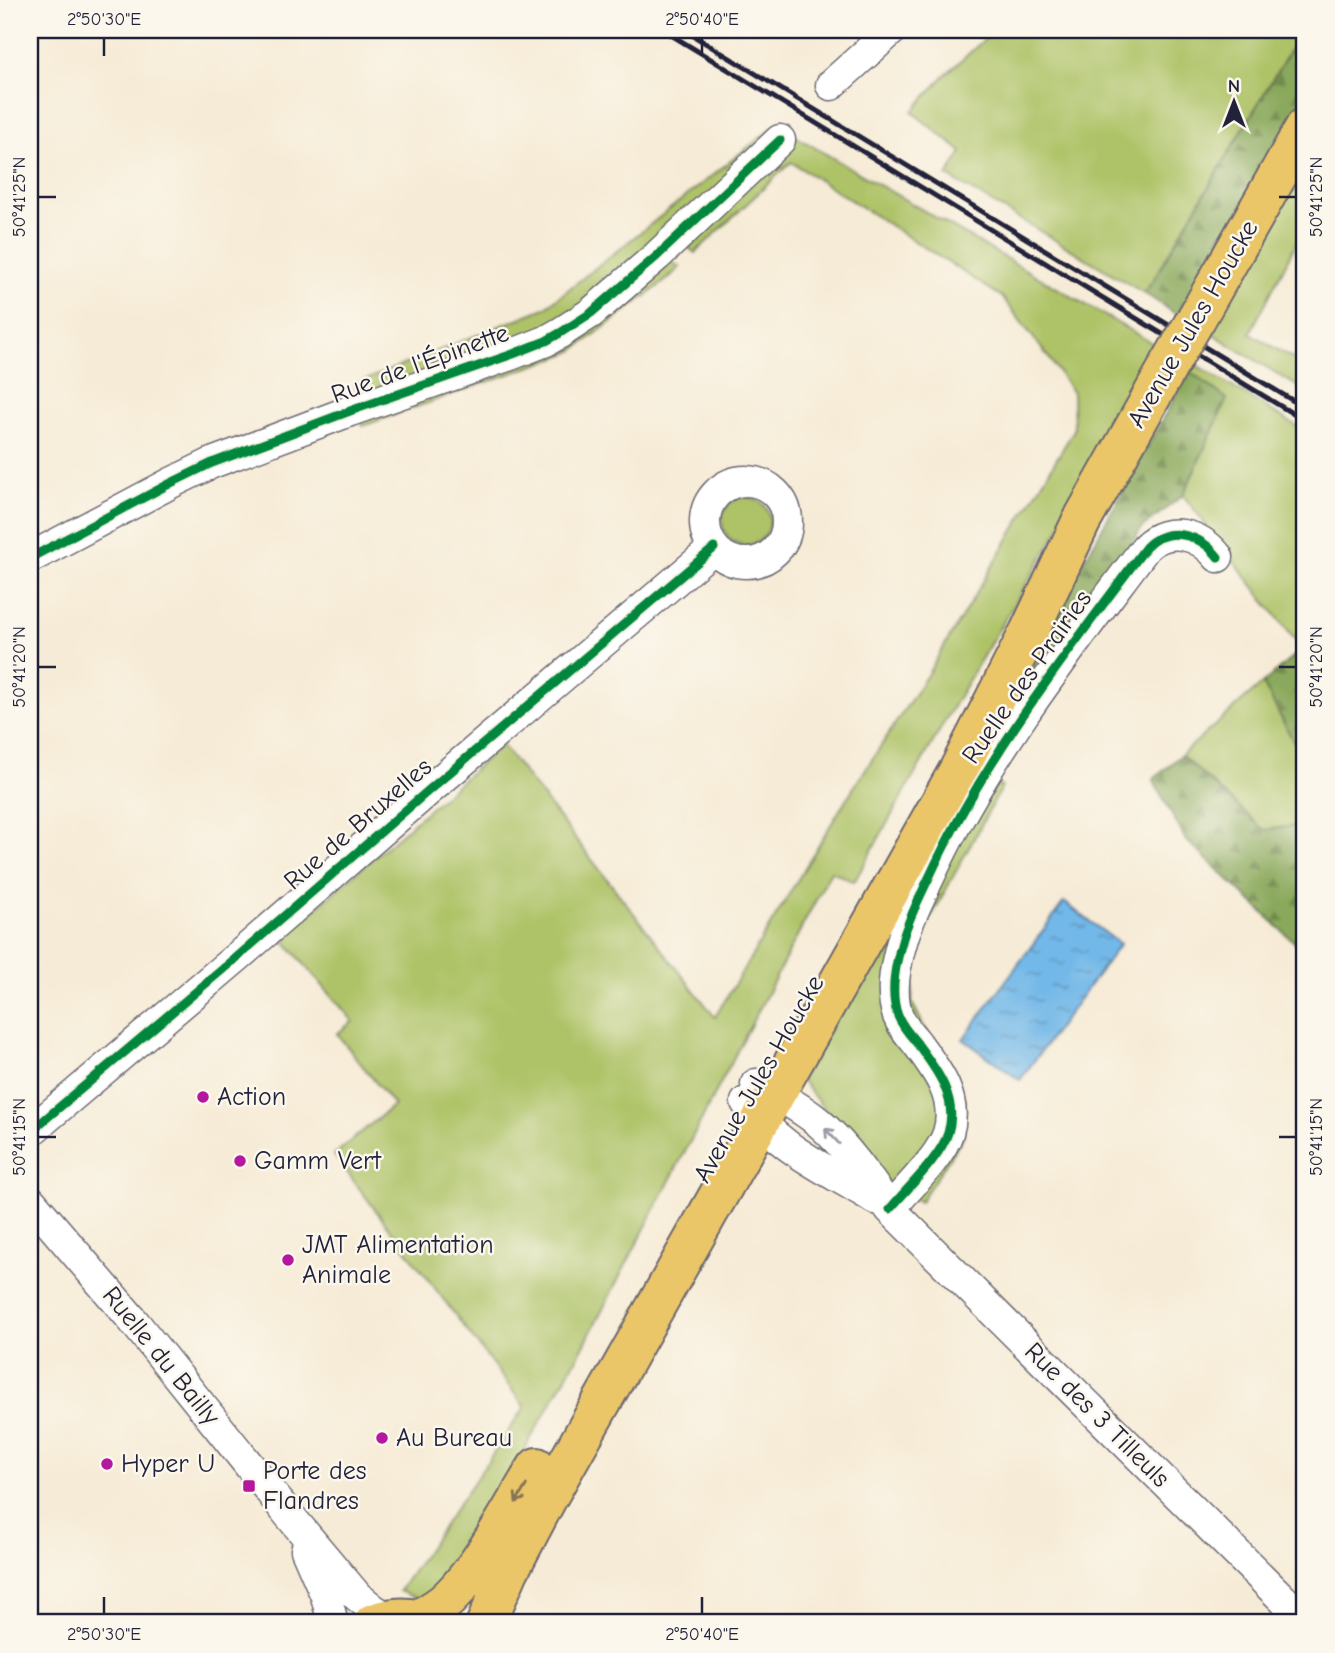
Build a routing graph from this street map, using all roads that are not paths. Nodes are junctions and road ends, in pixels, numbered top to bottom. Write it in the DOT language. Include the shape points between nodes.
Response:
graph roads {
  1 [pos="892,30"];
  2 [pos="831,85"];
  3 [pos="1305,127"];
  4 [pos="780,140"];
  5 [pos="714,548"];
  6 [pos="1218,557"];
  7 [pos="30,558"];
  8 [pos="759,1100"];
  9 [pos="30,1132"];
  10 [pos="795,1151"];
  11 [pos="30,1200"];
  12 [pos="890,1209"];
  13 [pos="678,1265"];
  14 [pos="289,1515"];
  15 [pos="403,1621"];
  16 [pos="1305,1621"];
  17 [pos="333,1623"];
  18 [pos="486,1623"];
  1 -- 2 [label="street"];
  3 -- 8 [label="main road, Avenue Jules Houcke, bridge" via="1081,522 1028,605"];
  4 -- 7 [label="street, Rue de l'Épinette" via="627,283 553,337 212,463"];
  5 -- 9 [label="street, Rue de Bruxelles"];
  6 -- 12 [label="street, Ruelle des Prairies" via="1205,543 1187,535 1167,535 1146,547 1037,693 946,841 908,924 894,993 903,1026 942,1080 950,1101 950,1122 937,1154"];
  8 -- 10 [label="street, Rue des 3 Tilleuls" via="770,1131"];
  12 -- 8 [label="street, Rue des 3 Tilleuls, one-way" via="826,1129 802,1110"];
  8 -- 13 [label="main road, Avenue Jules Houcke"];
  8 -- 15 [label="main road, Avenue Jules Houcke, one-way" via="487,1548 443,1604"];
  10 -- 12 [label="street, Rue des 3 Tilleuls"];
  10 -- 13 [label="street" via="768,1154 752,1165"];
  11 -- 14 [label="street, Ruelle du Bailly"];
  12 -- 16 [label="street, Rue des 3 Tilleuls"];
  13 -- 18 [label="main road, Avenue Jules Houcke" via="547,1499"];
  14 -- 15 [label="street, Ruelle du Bailly" via="357,1596 380,1615"];
  14 -- 17 [label="street, Ruelle du Bailly"];
}
